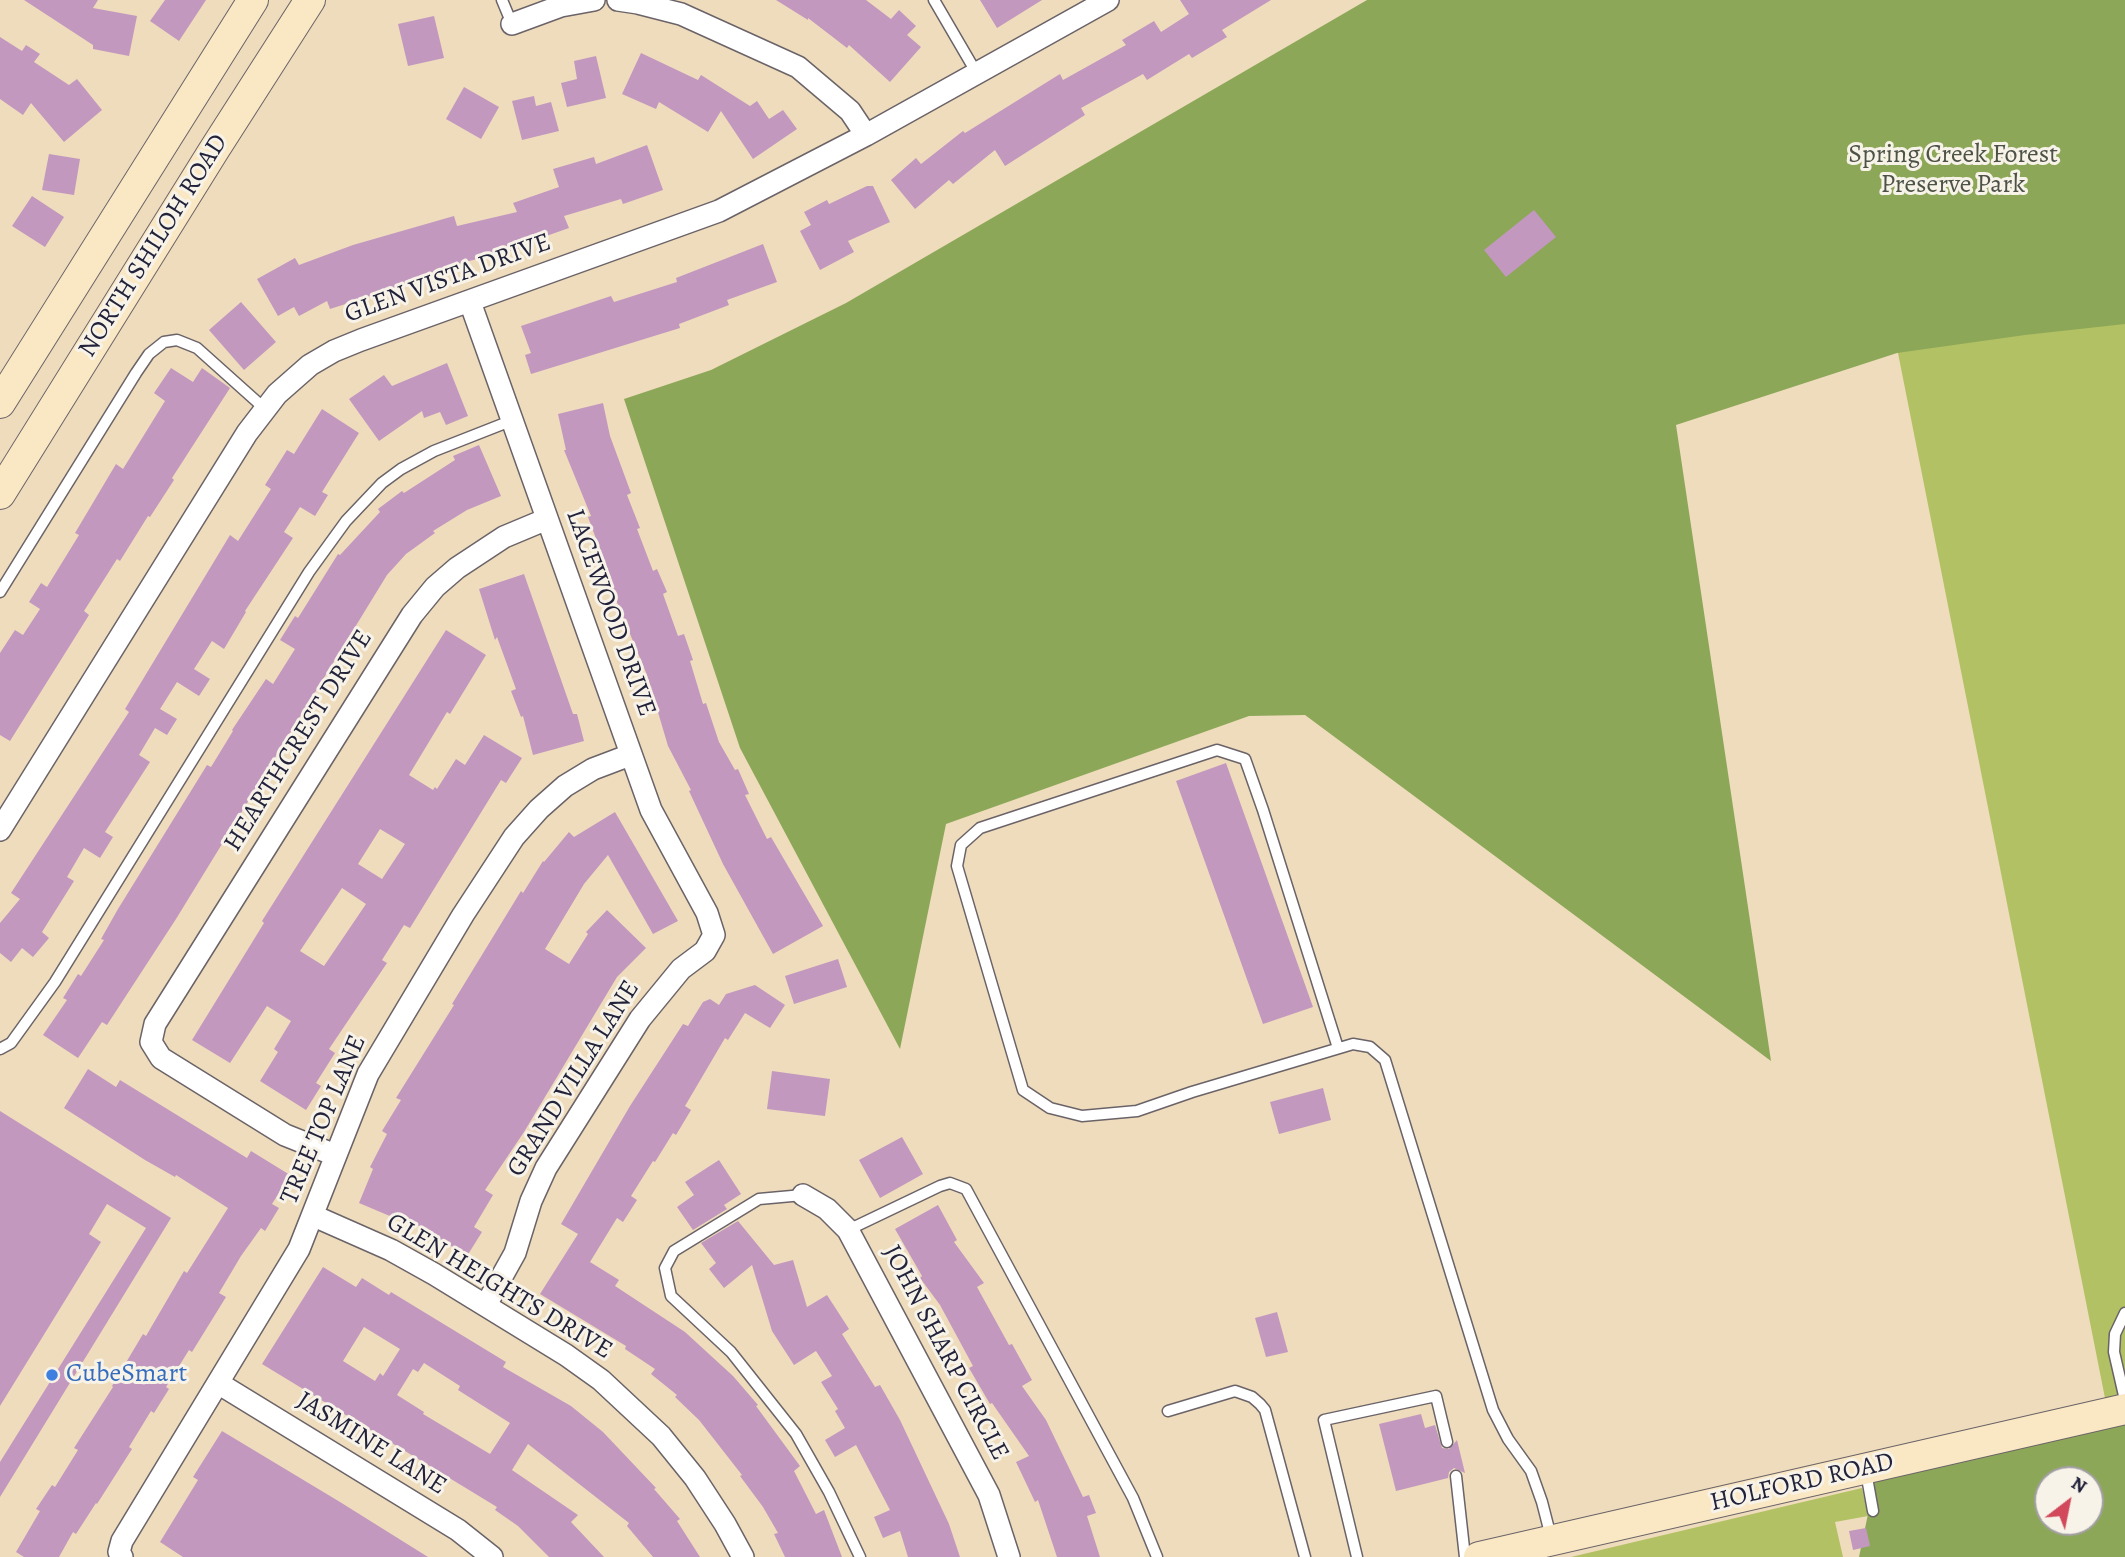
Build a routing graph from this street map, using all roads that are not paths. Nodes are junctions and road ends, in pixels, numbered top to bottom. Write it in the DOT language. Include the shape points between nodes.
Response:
graph roads {
  1 [pos="253,0"];
  2 [pos="310,0"];
  3 [pos="502,0"];
  4 [pos="594,0"];
  5 [pos="618,0"];
  6 [pos="934,0"];
  7 [pos="1108,0"];
  8 [pos="1083,6"];
  9 [pos="684,7"];
  10 [pos="512,24"];
  11 [pos="976,72"];
  12 [pos="866,135"];
  13 [pos="470,302"];
  14 [pos="0,403"];
  15 [pos="264,408"];
  16 [pos="513,420"];
  17 [pos="8,464"];
  18 [pos="0,494"];
  19 [pos="547,519"];
  20 [pos="0,592"];
  21 [pos="630,755"];
  22 [pos="3,820"];
  23 [pos="714,935"];
  24 [pos="1338,1048"];
  25 [pos="0,1049"];
  26 [pos="335,1156"];
  27 [pos="803,1195"];
  28 [pos="314,1216"];
  29 [pos="848,1230"];
  30 [pos="486,1305"];
  31 [pos="2125,1313"];
  32 [pos="218,1383"];
  33 [pos="2125,1400"];
  34 [pos="2125,1409"];
  35 [pos="1168,1412"];
  36 [pos="1447,1442"];
  37 [pos="1865,1469"];
  38 [pos="1456,1476"];
  39 [pos="1872,1511"];
  40 [pos="1552,1540"];
  41 [pos="121,1555"];
  42 [pos="492,1557"];
  43 [pos="743,1557"];
  44 [pos="860,1557"];
  45 [pos="1009,1557"];
  46 [pos="1157,1557"];
  47 [pos="1305,1557"];
  48 [pos="1357,1557"];
  49 [pos="1465,1557"];
  50 [pos="1479,1557"];
  1 -- 14 [label="main road, NORTH SHILOH ROAD"];
  2 -- 17 [label="main road, NORTH SHILOH ROAD"];
  3 -- 10 [label="lane"];
  4 -- 10 [label="street" via="561,6"];
  5 -- 9 [label="street"];
  6 -- 11 [label="lane"];
  7 -- 8 [label="street, GLEN VISTA DRIVE"];
  8 -- 11 [label="street, GLEN VISTA DRIVE"];
  9 -- 12 [label="street" via="798,67 850,111"];
  11 -- 12 [label="street, GLEN VISTA DRIVE"];
  12 -- 13 [label="street, GLEN VISTA DRIVE" via="719,211"];
  13 -- 15 [label="street, GLEN VISTA DRIVE" via="334,351 293,378"];
  13 -- 16 [label="street, LACEWOOD DRIVE"];
  15 -- 20 [label="lane" via="197,348 177,340 164,342 136,373"];
  15 -- 22 [label="street, GLEN VISTA DRIVE"];
  16 -- 19 [label="street, LACEWOOD DRIVE"];
  16 -- 25 [label="lane" via="401,469 346,521 309,572 55,982 11,1043"];
  17 -- 18 [label="main road, NORTH SHILOH ROAD"];
  19 -- 21 [label="street, LACEWOOD DRIVE"];
  19 -- 26 [label="street, HEARTHCREST DRIVE" via="504,537 457,568 412,615 155,1024 151,1042 161,1058 262,1122"];
  21 -- 23 [label="street, LACEWOOD DRIVE" via="651,810 707,912"];
  21 -- 26 [label="street, TREE TOP LANE" via="565,786 514,837 368,1074"];
  23 -- 30 [label="street, GRAND VILLA LANE" via="705,951 681,968 640,1018 546,1168 515,1253"];
  24 -- 24 [label="lane" via="1137,1111 1082,1116 1050,1108 1023,1090 957,866 961,845 980,828 1217,750 1245,759"];
  24 -- 40 [label="lane" via="1353,1044 1370,1047 1385,1060 1493,1410 1531,1471"];
  26 -- 28 [label="street, TREE TOP LANE"];
  27 -- 29 [label="street, JOHN SHARP CIRCLE" via="827,1209"];
  27 -- 44 [label="lane" via="759,1199 674,1251 665,1268 671,1296 731,1352 796,1434"];
  28 -- 30 [label="street, GLEN HEIGHTS DRIVE" via="391,1250"];
  28 -- 32 [label="street, TREE TOP LANE" via="286,1273"];
  29 -- 45 [label="street, JOHN SHARP CIRCLE" via="989,1495"];
  29 -- 46 [label="lane" via="940,1186 966,1189 1133,1499"];
  30 -- 43 [label="street, GLEN HEIGHTS DRIVE" via="601,1380 661,1436 695,1478"];
  31 -- 33 [label="lane" via="2115,1335 2114,1352"];
  32 -- 41 [label="street, TREE TOP LANE" via="122,1541"];
  32 -- 42 [label="street, JASMINE LANE" via="458,1530"];
  34 -- 37 [label="main road, HOLFORD ROAD"];
  35 -- 47 [label="lane" via="1235,1391 1260,1404"];
  36 -- 48 [label="lane" via="1436,1396 1324,1420"];
  37 -- 39 [label="lane"];
  37 -- 40 [label="main road, HOLFORD ROAD"];
  38 -- 49 [label="lane"];
  40 -- 50 [label="main road, HOLFORD ROAD"];
}
